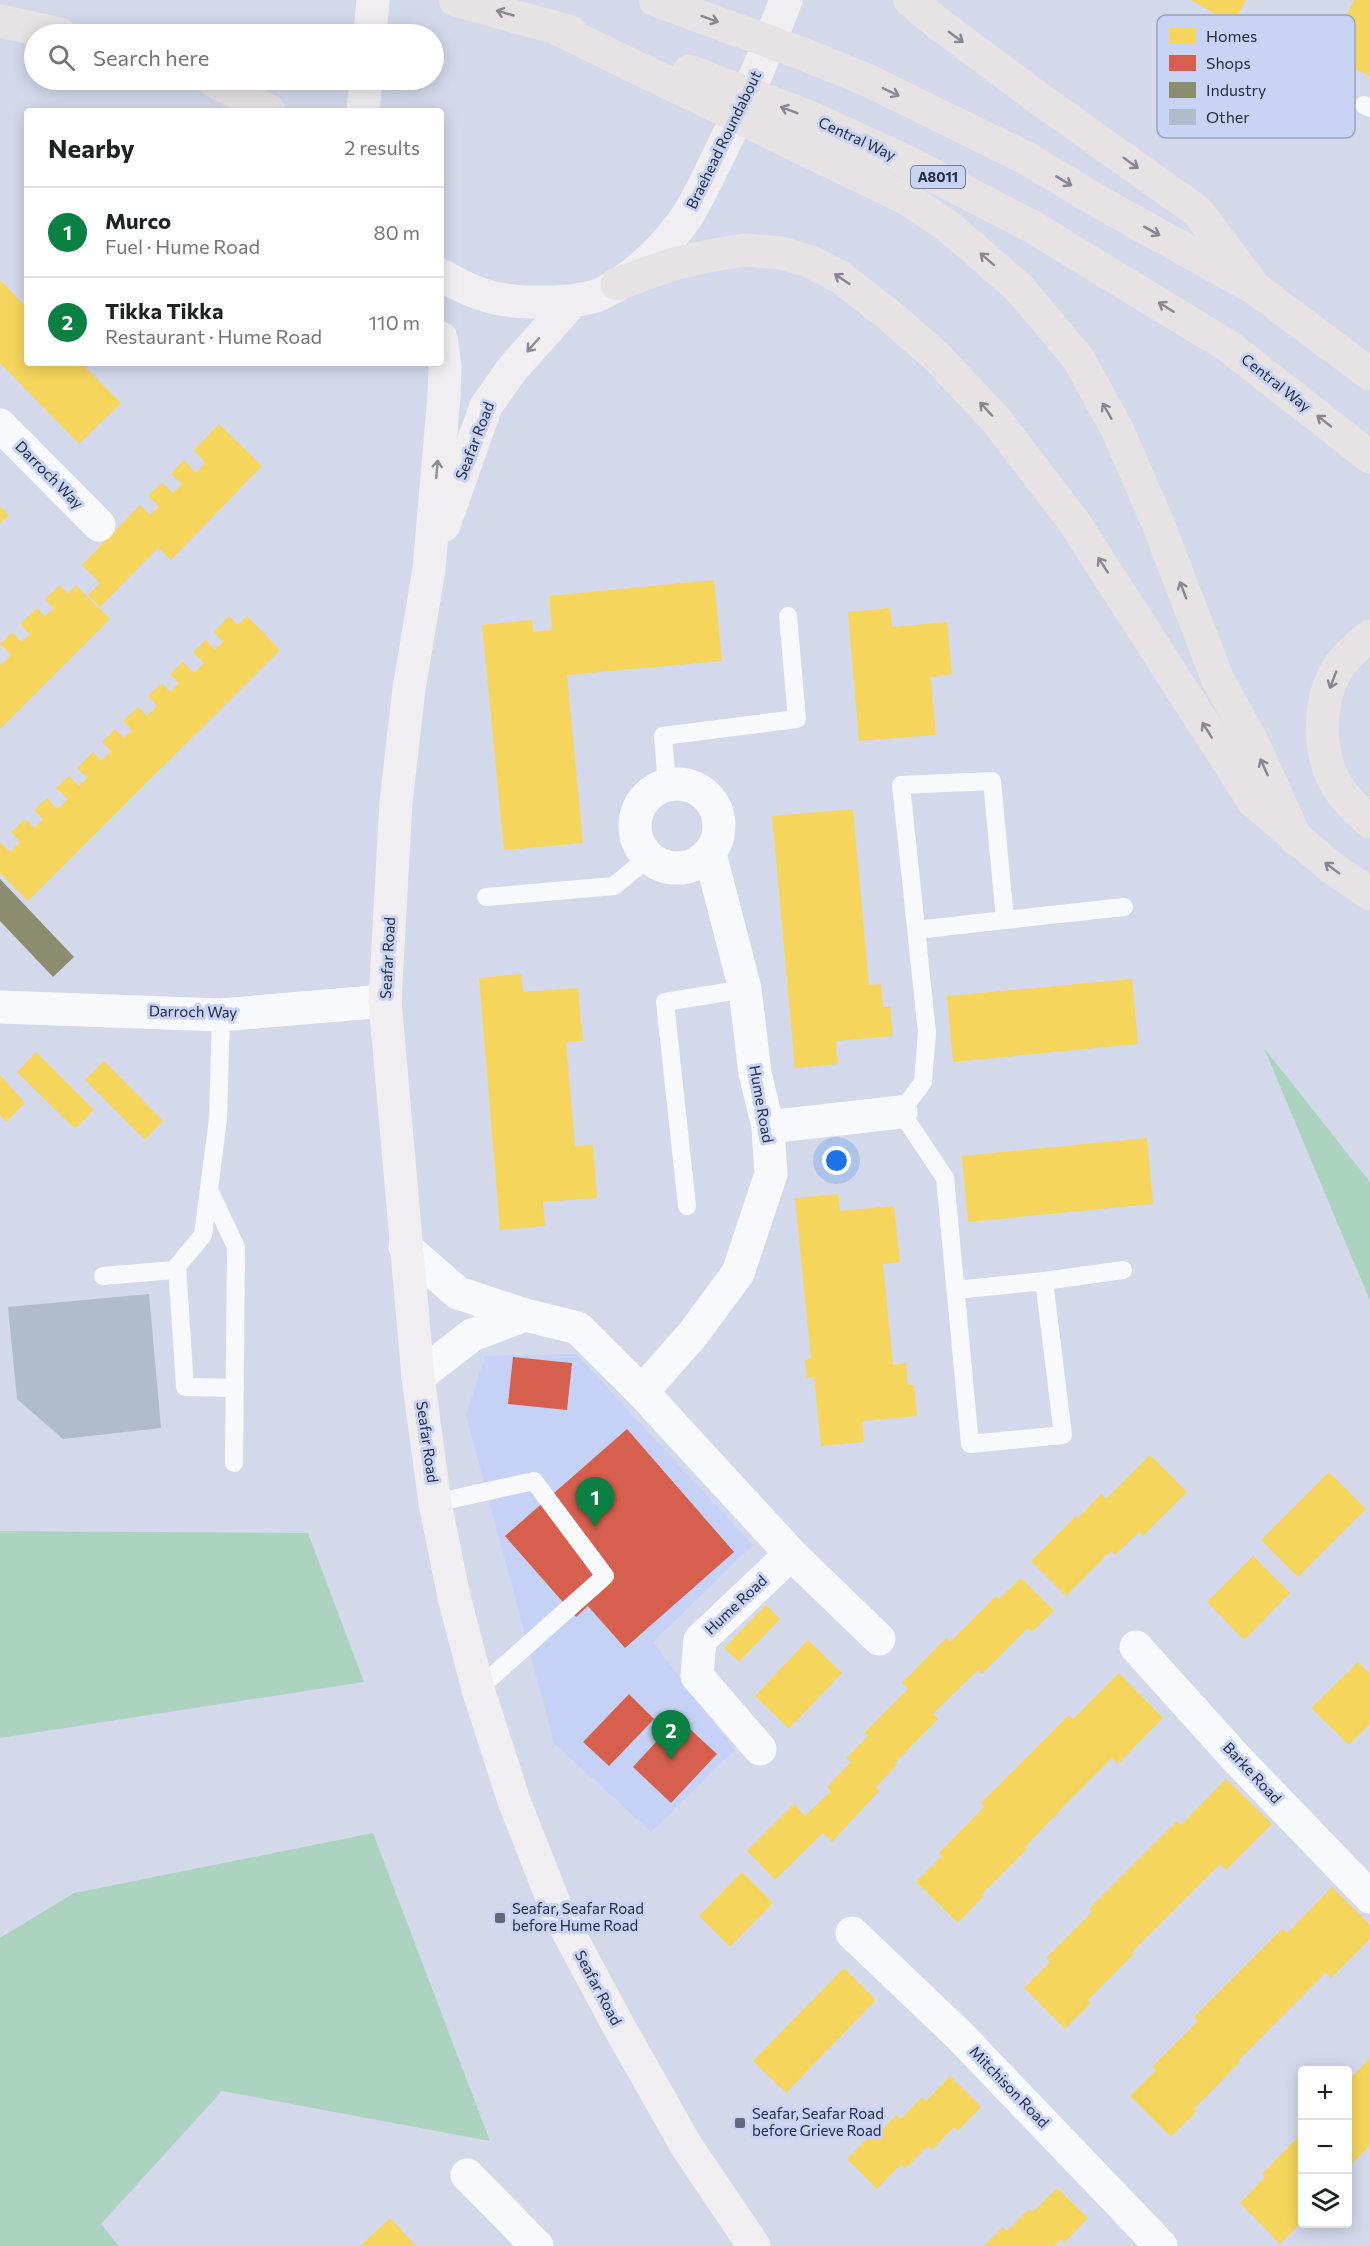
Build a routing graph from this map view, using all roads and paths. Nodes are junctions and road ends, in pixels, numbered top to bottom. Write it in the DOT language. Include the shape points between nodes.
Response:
graph roads {
  1 [pos="373,0"];
  2 [pos="455,0"];
  3 [pos="655,0"];
  4 [pos="786,0"];
  5 [pos="910,0"];
  6 [pos="0,21"];
  7 [pos="371,24"];
  8 [pos="24,26"];
  9 [pos="551,26"];
  10 [pos="231,90"];
  11 [pos="365,90"];
  12 [pos="264,108"];
  13 [pos="363,108"];
  14 [pos="444,277"];
  15 [pos="617,284"];
  16 [pos="1265,295"];
  17 [pos="572,302"];
  18 [pos="1370,346"];
  19 [pos="444,359"];
  20 [pos="1370,374"];
  21 [pos="0,425"];
  22 [pos="1370,457"];
  23 [pos="99,525"];
  24 [pos="429,569"];
  25 [pos="788,616"];
  26 [pos="1370,636"];
  27 [pos="667,786"];
  28 [pos="1370,822"];
  29 [pos="1296,839"];
  30 [pos="710,854"];
  31 [pos="649,858"];
  32 [pos="1370,894"];
  33 [pos="486,897"];
  34 [pos="1124,907"];
  35 [pos="1005,920"];
  36 [pos="916,930"];
  37 [pos="745,988"];
  38 [pos="386,1001"];
  39 [pos="0,1007"];
  40 [pos="221,1015"];
  41 [pos="901,1112"];
  42 [pos="768,1126"];
  43 [pos="209,1190"];
  44 [pos="687,1206"];
  45 [pos="405,1247"];
  46 [pos="177,1266"];
  47 [pos="1123,1270"];
  48 [pos="103,1276"];
  49 [pos="1044,1281"];
  50 [pos="956,1290"];
  51 [pos="525,1315"];
  52 [pos="418,1377"];
  53 [pos="235,1388"];
  54 [pos="642,1392"];
  55 [pos="234,1463"];
  56 [pos="435,1503"];
  57 [pos="791,1554"];
  58 [pos="879,1639"];
  59 [pos="1136,1647"];
  60 [pos="478,1689"];
  61 [pos="760,1749"];
  62 [pos="1370,1897"];
  63 [pos="852,1933"];
  64 [pos="467,2175"];
  65 [pos="537,2246"];
  66 [pos="754,2246"];
  67 [pos="1161,2246"];
  1 -- 7 [label="street"];
  9 -- 2 [label="main road, Central Way / A8011, one-way"];
  3 -- 16 [label="main road, one-way" via="867,80 1026,158"];
  4 -- 15 [label="street, Braehead Roundabout" via="750,89 686,217 660,248"];
  5 -- 16 [label="main road, one-way" via="1197,211"];
  6 -- 8 [label="main road"];
  22 -- 9 [label="main road, Central Way / A8011, one-way" via="1228,346 975,196 814,119 652,57"];
  29 -- 9 [label="main road, one-way" via="1253,743 1218,680 1117,429 1078,358 1019,288 949,226 908,199"];
  10 -- 12 [label="main road"];
  11 -- 13 [label="street"];
  14 -- 17 [label="street, Braehead Roundabout" via="471,292 500,300"];
  15 -- 17 [label="street, Braehead Roundabout"];
  29 -- 15 [label="main road, one-way" via="1254,802 1074,522 1011,439 936,356 889,315 840,277 781,253 745,250 713,255"];
  16 -- 18 [label="main road"];
  16 -- 20 [label="main road"];
  17 -- 24 [label="street, Seafar Road, one-way" via="513,368 486,406"];
  24 -- 19 [label="street, Seafar Road, one-way"];
  21 -- 23 [label="street, Darroch Way"];
  24 -- 38 [label="street, Seafar Road" via="396,802"];
  25 -- 27 [label="lane" via="797,719 663,736"];
  26 -- 28 [label="main road, one-way" via="1335,673 1322,729 1335,782 1350,804"];
  27 -- 30 [label="street" via="688,785 711,801 720,827"];
  27 -- 31 [label="street" via="648,795 636,820 635,833"];
  32 -- 29 [label="main road, one-way"];
  30 -- 31 [label="street" via="693,865 673,869"];
  30 -- 37 [label="street, Hume Road"];
  31 -- 33 [label="lane" via="614,886"];
  34 -- 35 [label="lane"];
  35 -- 36 [label="lane"];
  35 -- 36 [label="lane" via="992,781 901,785"];
  36 -- 41 [label="lane" via="927,1033 923,1082"];
  37 -- 42 [label="street, Hume Road" via="755,1073"];
  37 -- 44 [label="lane" via="665,1002"];
  38 -- 40 [label="street, Darroch Way"];
  38 -- 45 [label="street, Seafar Road"];
  39 -- 40 [label="street, Darroch Way"];
  40 -- 43 [label="lane" via="218,1119"];
  41 -- 42 [label="street"];
  41 -- 50 [label="lane" via="945,1178"];
  42 -- 54 [label="street, Hume Road" via="771,1174 738,1273 693,1334"];
  43 -- 46 [label="lane" via="202,1235"];
  43 -- 53 [label="lane" via="236,1247"];
  45 -- 51 [label="street" via="458,1293"];
  45 -- 52 [label="street, Seafar Road"];
  46 -- 48 [label="lane" via="174,1270"];
  46 -- 53 [label="lane" via="185,1387"];
  47 -- 49 [label="lane"];
  49 -- 50 [label="lane"];
  49 -- 50 [label="lane" via="1063,1435 969,1444"];
  51 -- 52 [label="street" via="472,1335"];
  51 -- 54 [label="street" via="578,1328"];
  52 -- 56 [label="street, Seafar Road"];
  53 -- 55 [label="lane"];
  54 -- 57 [label="street"];
  56 -- 60 [label="street, Seafar Road"];
  56 -- 60 [label="lane" via="534,1481 605,1576"];
  57 -- 58 [label="street"];
  57 -- 61 [label="street, Hume Road" via="700,1640 697,1676"];
  59 -- 62 [label="street, Barke Road"];
  60 -- 66 [label="street, Seafar Road" via="514,1801 558,1913 687,2147"];
  63 -- 67 [label="street, Mitchison Road" via="960,2036"];
  64 -- 65 [label="street"];
}
